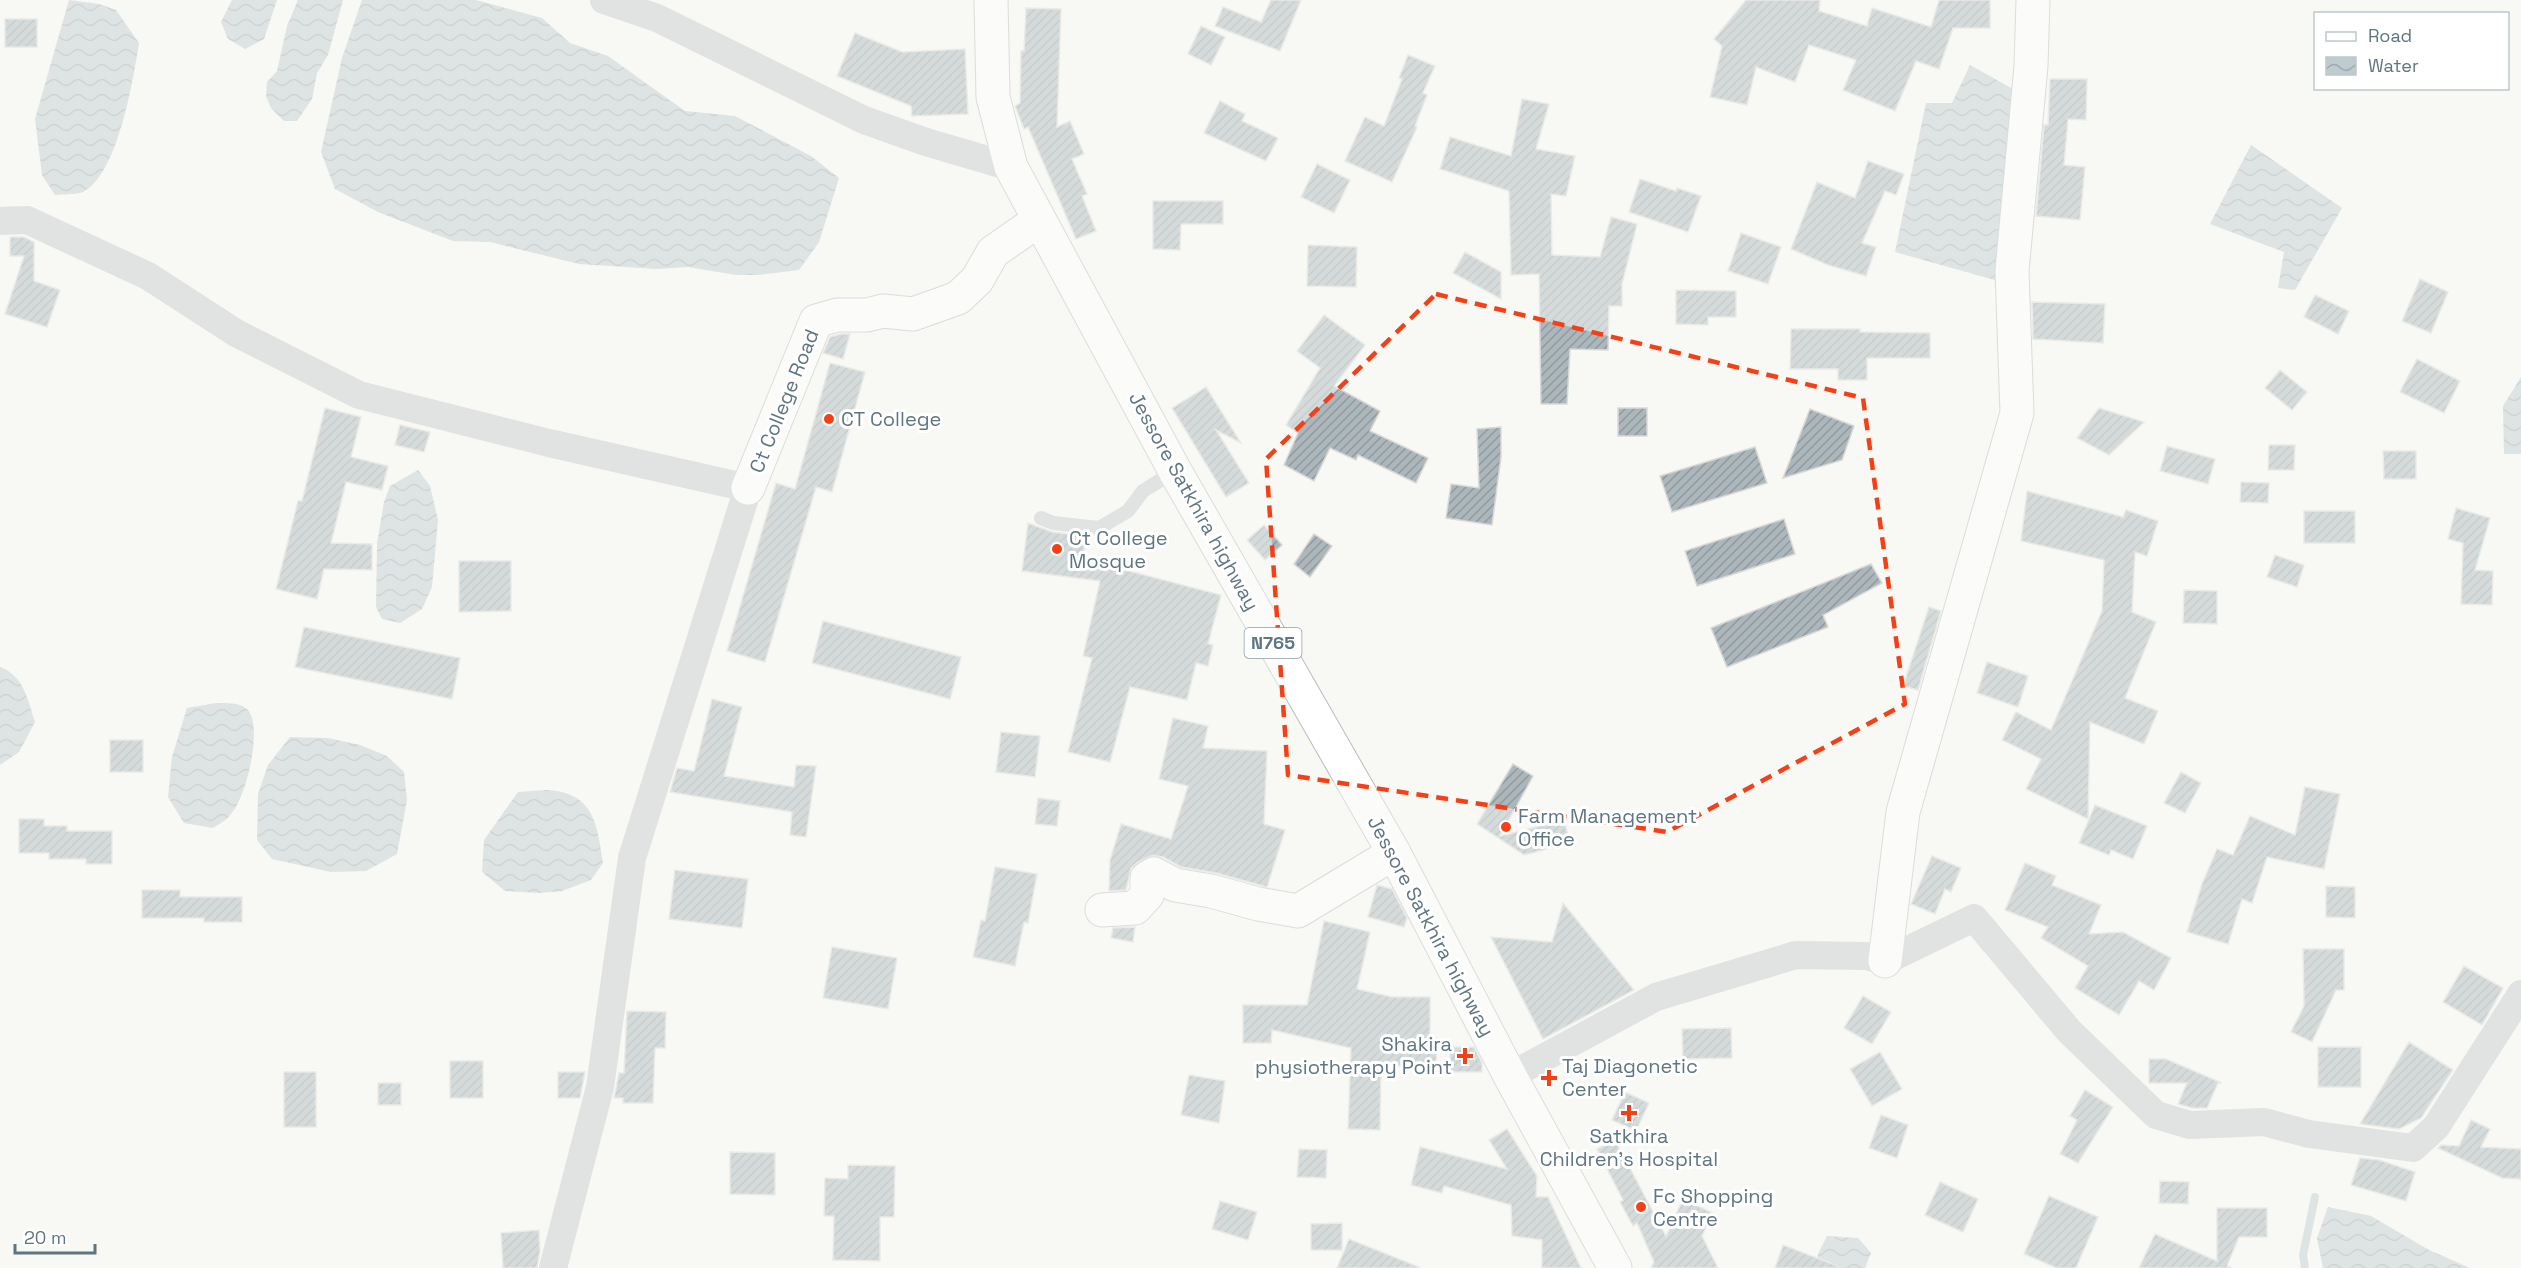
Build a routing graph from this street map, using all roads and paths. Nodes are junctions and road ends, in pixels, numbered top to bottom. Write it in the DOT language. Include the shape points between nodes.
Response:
graph roads {
  1 [pos="604,0"];
  2 [pos="991,0"];
  3 [pos="2032,0"];
  4 [pos="1011,167"];
  5 [pos="1039,220"];
  6 [pos="0,221"];
  7 [pos="1175,471"];
  8 [pos="748,488"];
  9 [pos="1041,518"];
  10 [pos="1394,853"];
  11 [pos="1102,910"];
  12 [pos="1885,962"];
  13 [pos="2521,994"];
  14 [pos="1510,1076"];
  15 [pos="553,1268"];
  16 [pos="1614,1268"];
  1 -- 4 [label="street" via="657,18 864,120"];
  2 -- 4 [label="main road, Jessore Satkhira highway / N765" via="993,97"];
  3 -- 12 [label="main road" via="2031,66 2012,271 2017,413 1903,812"];
  4 -- 5 [label="main road, Jessore Satkhira highway / N765"];
  5 -- 7 [label="main road, Jessore Satkhira highway / N765"];
  5 -- 8 [label="main road, Ct College Road" via="993,252 976,280 958,298 914,314 883,311 816,321"];
  6 -- 8 [label="street" via="27,220 148,276 236,333 359,395"];
  7 -- 9 [label="lane" via="1143,491 1128,511 1099,528"];
  7 -- 10 [label="main road, Jessore Satkhira highway / N765"];
  8 -- 15 [label="street" via="632,858 600,1087"];
  10 -- 11 [label="main road" via="1298,911 1175,885 1154,874 1147,878 1147,895 1135,908"];
  10 -- 14 [label="main road, Jessore Satkhira highway / N765"];
  12 -- 13 [label="street" via="1974,918 2069,1031 2156,1115 2190,1125 2264,1122 2309,1134 2414,1148 2436,1127"];
  12 -- 14 [label="street" via="1866,956 1796,955 1656,997"];
  14 -- 16 [label="main road, Jessore Satkhira highway / N765"];
}
